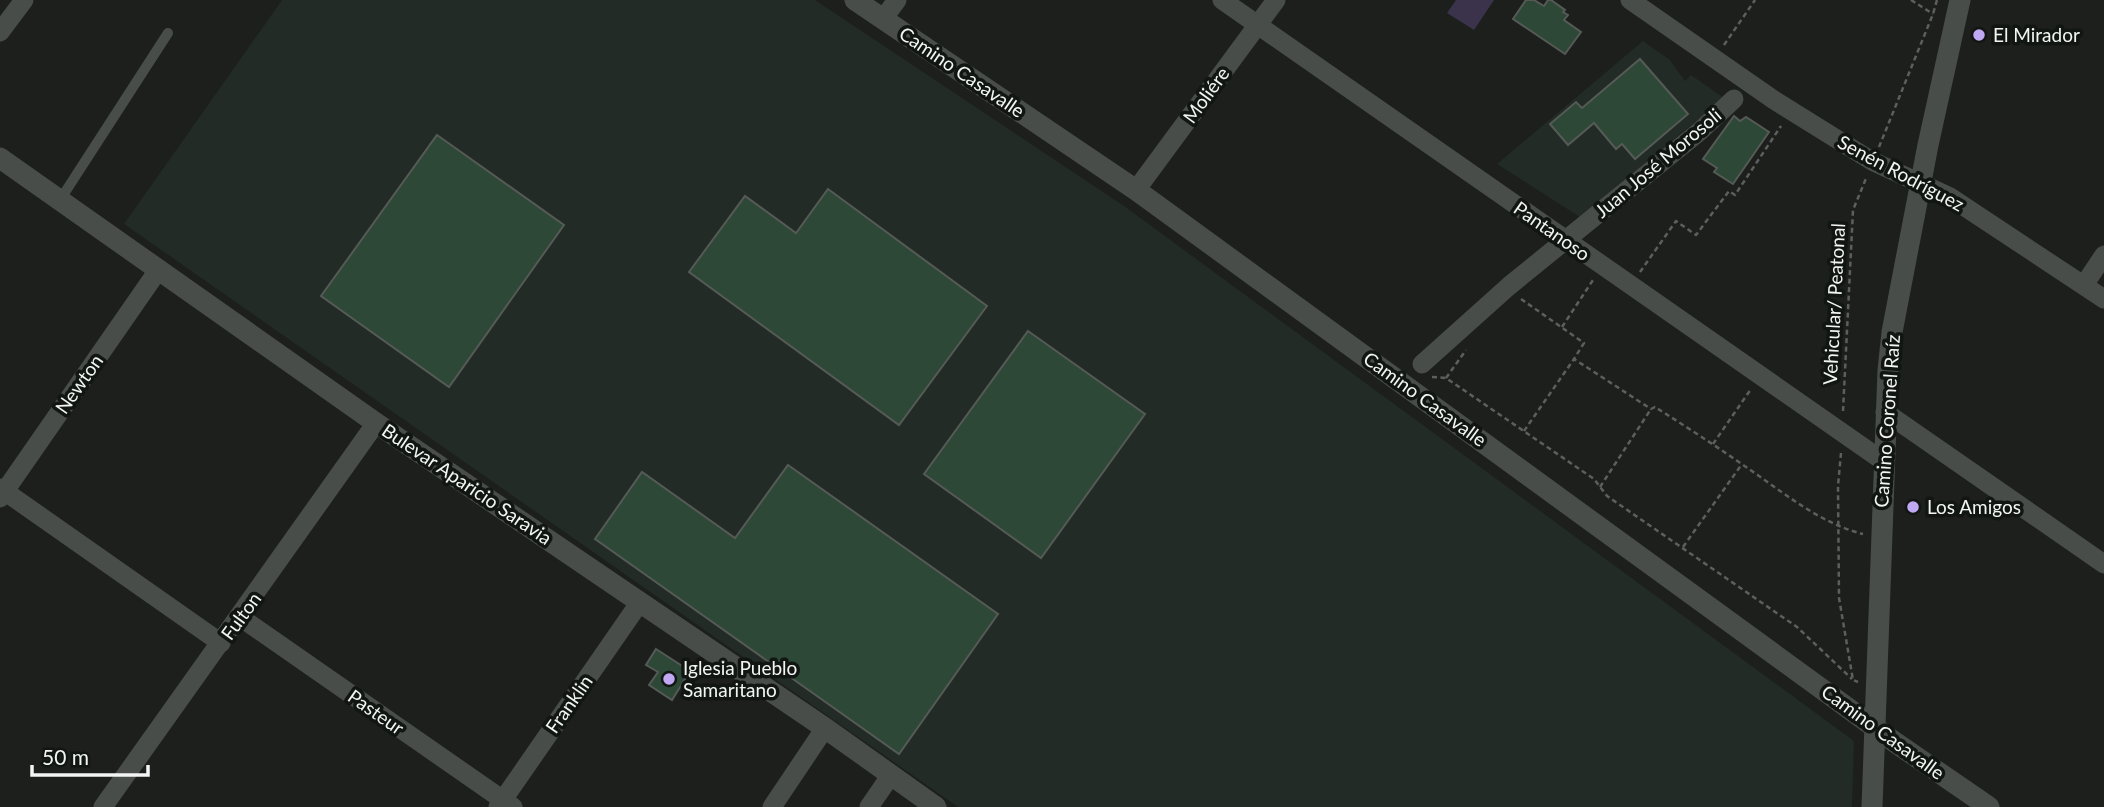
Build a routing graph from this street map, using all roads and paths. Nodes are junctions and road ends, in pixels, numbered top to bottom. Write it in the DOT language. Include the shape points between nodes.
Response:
graph roads {
  1 [pos="24,0"];
  2 [pos="855,0"];
  3 [pos="897,0"];
  4 [pos="1222,0"];
  5 [pos="1276,0"];
  6 [pos="1630,0"];
  7 [pos="1755,0"];
  8 [pos="1911,0"];
  9 [pos="1937,0"];
  10 [pos="1960,0"];
  11 [pos="1933,14"];
  12 [pos="883,19"];
  13 [pos="1258,25"];
  14 [pos="0,32"];
  15 [pos="168,33"];
  16 [pos="1715,60"];
  17 [pos="1734,99"];
  18 [pos="1792,111"];
  19 [pos="0,158"];
  20 [pos="1872,161"];
  21 [pos="1922,183"];
  22 [pos="1136,190"];
  23 [pos="60,200"];
  24 [pos="1565,240"];
  25 [pos="2104,255"];
  26 [pos="1602,266"];
  27 [pos="159,269"];
  28 [pos="2084,285"];
  29 [pos="1509,286"];
  30 [pos="1630,286"];
  31 [pos="2104,299"];
  32 [pos="1562,327"];
  33 [pos="1574,359"];
  34 [pos="1424,370"];
  35 [pos="1760,376"];
  36 [pos="1651,409"];
  37 [pos="1885,412"];
  38 [pos="376,423"];
  39 [pos="1524,431"];
  40 [pos="1842,433"];
  41 [pos="1713,444"];
  42 [pos="1883,461"];
  43 [pos="1742,464"];
  44 [pos="1600,487"];
  45 [pos="2,492"];
  46 [pos="1839,528"];
  47 [pos="1881,537"];
  48 [pos="1683,547"];
  49 [pos="2104,564"];
  50 [pos="640,602"];
  51 [pos="240,617"];
  52 [pos="221,643"];
  53 [pos="1852,679"];
  54 [pos="1875,686"];
  55 [pos="825,727"];
  56 [pos="1875,727"];
  57 [pos="891,775"];
  58 [pos="504,805"];
  59 [pos="103,807"];
  60 [pos="772,807"];
  61 [pos="869,807"];
  62 [pos="936,807"];
  63 [pos="1872,807"];
  64 [pos="1989,807"];
  1 -- 14 [label="street"];
  2 -- 12 [label="street, Camino Casavalle"];
  3 -- 12 [label="street"];
  4 -- 13 [label="street, Pantanoso"];
  5 -- 13 [label="street, Moliére"];
  6 -- 16 [label="street, Senén Rodríguez"];
  7 -- 16 [label="path"];
  8 -- 11 [label="path"];
  9 -- 11 [label="path, Vehicular/ Peatonal"];
  10 -- 21 [label="street, Camino Coronel Raíz"];
  11 -- 20 [label="path, Vehicular/ Peatonal"];
  12 -- 22 [label="street, Camino Casavalle"];
  13 -- 22 [label="street, Moliére"];
  13 -- 24 [label="street, Pantanoso"];
  15 -- 23 [label="lane"];
  16 -- 18 [label="street, Senén Rodríguez"];
  17 -- 24 [label="street, Juan José Morosoli"];
  18 -- 20 [label="street, Senén Rodríguez"];
  18 -- 30 [label="path" via="1735,195 1729,191 1696,235 1676,221"];
  19 -- 23 [label="street, Bulevar Aparicio Saravia"];
  20 -- 21 [label="street, Senén Rodríguez"];
  20 -- 40 [label="path, Vehicular/ Peatonal" via="1853,210"];
  21 -- 28 [label="street, Senén Rodríguez"];
  21 -- 37 [label="street, Camino Coronel Raíz" via="1892,332"];
  22 -- 56 [label="street, Camino Casavalle"];
  23 -- 27 [label="street, Bulevar Aparicio Saravia"];
  24 -- 26 [label="street, Pantanoso"];
  24 -- 29 [label="street, Juan José Morosoli"];
  25 -- 28 [label="street"];
  26 -- 30 [label="street, Pantanoso"];
  26 -- 32 [label="path"];
  27 -- 38 [label="street, Bulevar Aparicio Saravia"];
  27 -- 45 [label="street, Newton"];
  28 -- 31 [label="street, Senén Rodríguez"];
  29 -- 32 [label="path" via="1522,301"];
  29 -- 34 [label="street, Juan José Morosoli"];
  30 -- 35 [label="street, Pantanoso"];
  32 -- 33 [label="path" via="1584,343"];
  33 -- 36 [label="path"];
  33 -- 39 [label="path"];
  34 -- 39 [label="path" via="1446,378"];
  35 -- 40 [label="street, Pantanoso"];
  35 -- 41 [label="path"];
  36 -- 41 [label="path" via="1655,407"];
  36 -- 44 [label="path"];
  37 -- 42 [label="street, Camino Coronel Raíz"];
  37 -- 49 [label="street"];
  38 -- 50 [label="street, Bulevar Aparicio Saravia"];
  38 -- 51 [label="street, Fulton"];
  39 -- 44 [label="path"];
  40 -- 42 [label="street, Pantanoso"];
  40 -- 46 [label="path, Vehicular/ Peatonal"];
  41 -- 43 [label="path"];
  42 -- 47 [label="street, Camino Coronel Raíz"];
  43 -- 46 [label="path"];
  43 -- 48 [label="path"];
  44 -- 48 [label="path"];
  45 -- 52 [label="street"];
  46 -- 47 [label="path"];
  46 -- 53 [label="path, Vehicular/ Peatonal" via="1839,598"];
  47 -- 54 [label="street, Camino Coronel Raíz"];
  48 -- 53 [label="path" via="1797,626"];
  50 -- 55 [label="street, Bulevar Aparicio Saravia"];
  50 -- 58 [label="street, Franklin"];
  51 -- 52 [label="street, Fulton"];
  51 -- 58 [label="street, Pasteur"];
  52 -- 59 [label="street, Fulton"];
  53 -- 54 [label="path"];
  54 -- 56 [label="street, Camino Coronel Raíz"];
  55 -- 57 [label="street, Bulevar Aparicio Saravia"];
  55 -- 60 [label="street"];
  56 -- 63 [label="street, Camino Coronel Raíz"];
  56 -- 64 [label="street, Camino Casavalle"];
  57 -- 61 [label="street"];
  57 -- 62 [label="street, Bulevar Aparicio Saravia"];
}
